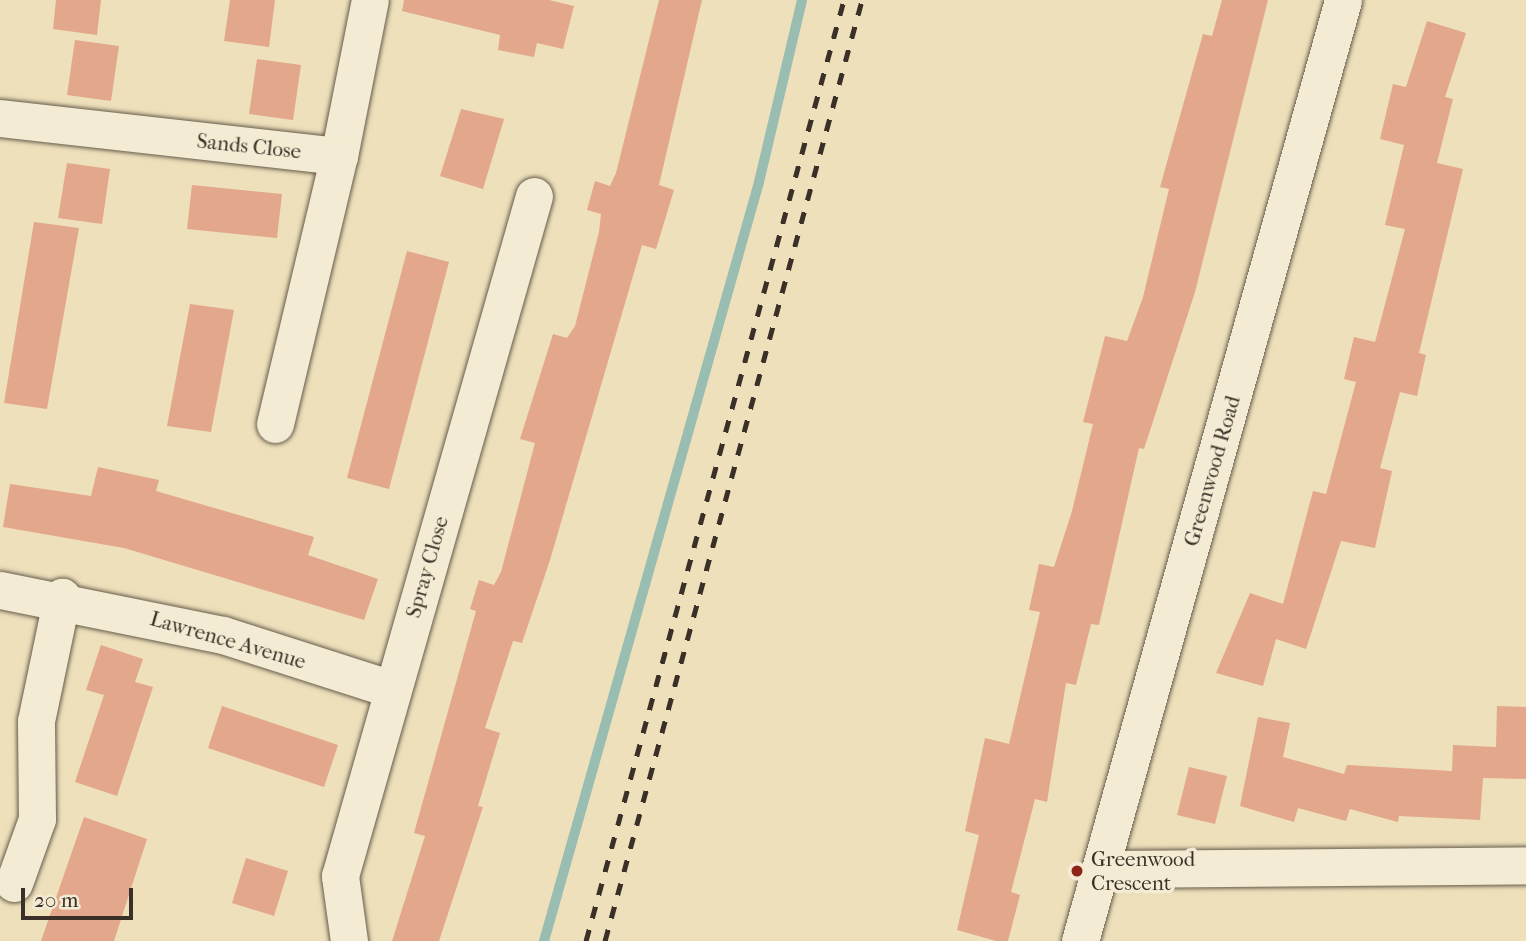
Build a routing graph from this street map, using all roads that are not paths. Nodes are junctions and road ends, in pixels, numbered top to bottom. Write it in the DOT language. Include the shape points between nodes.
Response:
graph roads {
  1 [pos="370,0"];
  2 [pos="1343,0"];
  3 [pos="0,118"];
  4 [pos="339,156"];
  5 [pos="534,196"];
  6 [pos="275,424"];
  7 [pos="0,590"];
  8 [pos="62,597"];
  9 [pos="391,689"];
  10 [pos="1526,865"];
  11 [pos="1101,869"];
  12 [pos="14,883"];
  13 [pos="349,941"];
  14 [pos="1080,941"];
  1 -- 4 [label="street"];
  2 -- 11 [label="street, Greenwood Road"];
  3 -- 4 [label="street, Sands Close"];
  4 -- 6 [label="street"];
  5 -- 9 [label="street, Spray Close"];
  7 -- 8 [label="street, Lawrence Avenue"];
  8 -- 9 [label="street, Lawrence Avenue" via="223,635"];
  8 -- 12 [label="street" via="36,722 37,819"];
  9 -- 13 [label="street, Spray Close" via="340,876"];
  10 -- 11 [label="street"];
  11 -- 14 [label="street, Greenwood Road"];
}
